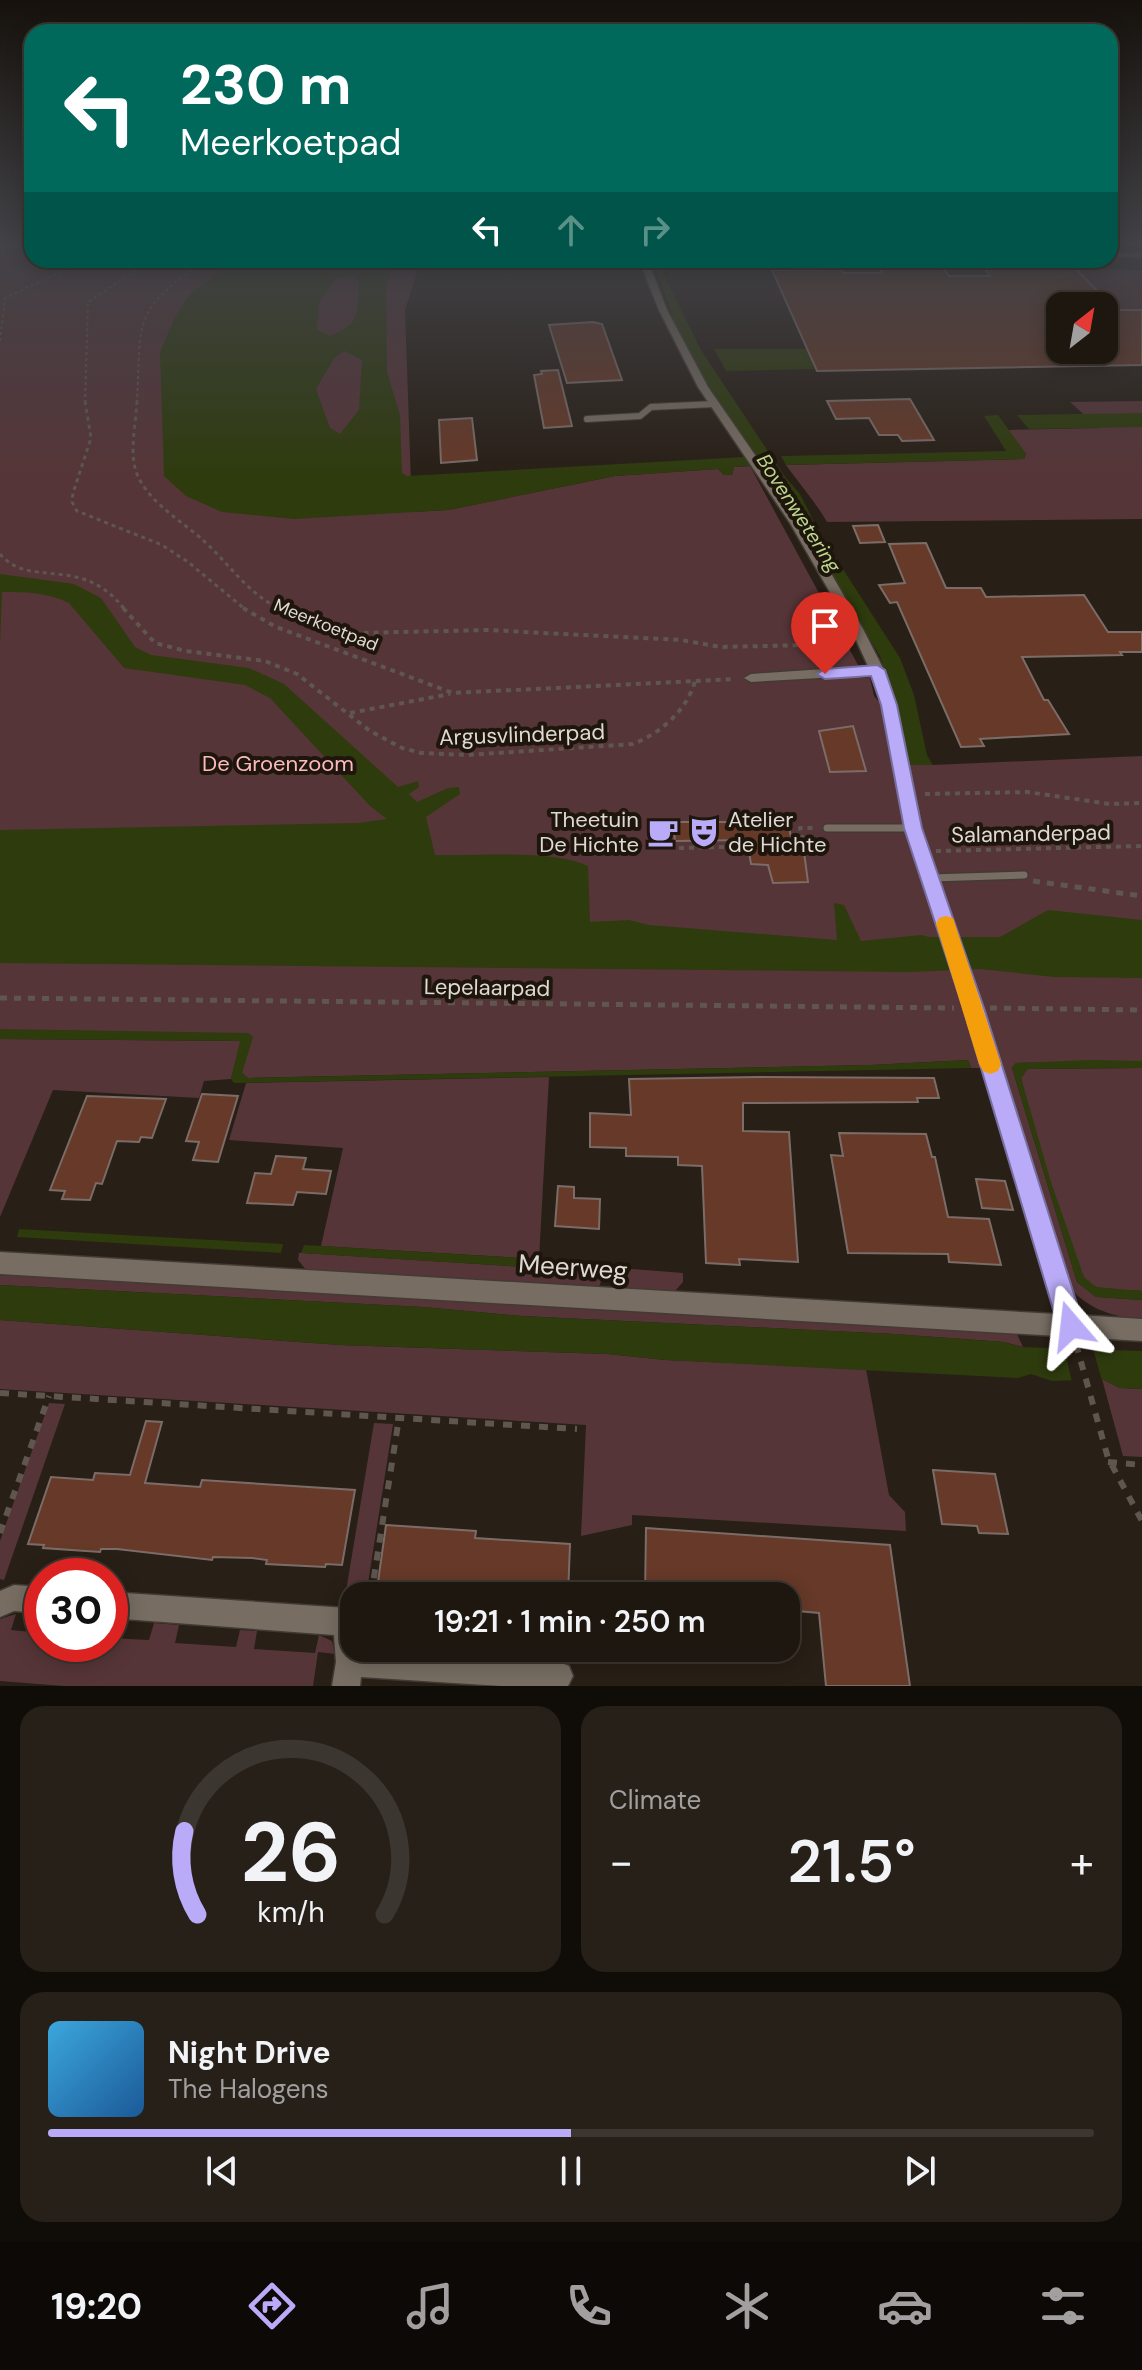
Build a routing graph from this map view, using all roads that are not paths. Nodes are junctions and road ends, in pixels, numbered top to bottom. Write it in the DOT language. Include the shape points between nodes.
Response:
graph roads {
  1 [pos="669,322"];
  2 [pos="715,404"];
  3 [pos="587,419"];
  4 [pos="877,670"];
  5 [pos="751,678"];
  6 [pos="827,828"];
  7 [pos="913,828"];
  8 [pos="1024,875"];
  9 [pos="931,878"];
  10 [pos="0,1263"];
  11 [pos="1142,1330"];
  12 [pos="1072,1332"];
  13 [pos="24,1599"];
  14 [pos="0,1604"];
  15 [pos="128,1606"];
  16 [pos="348,1674"];
  17 [pos="559,1676"];
  1 -- 2 [label="street"];
  2 -- 3 [label="lane" via="651,407 640,416"];
  2 -- 4 [label="street" via="796,523"];
  4 -- 5 [label="street"];
  4 -- 7 [label="street"];
  6 -- 7 [label="lane"];
  7 -- 9 [label="street"];
  8 -- 9 [label="lane"];
  9 -- 12 [label="street"];
  10 -- 12 [label="street, Meerweg"];
  11 -- 12 [label="street, Meerweg"];
  13 -- 14 [label="street"];
  15 -- 16 [label="street" via="347,1622"];
  16 -- 17 [label="street"];
}
